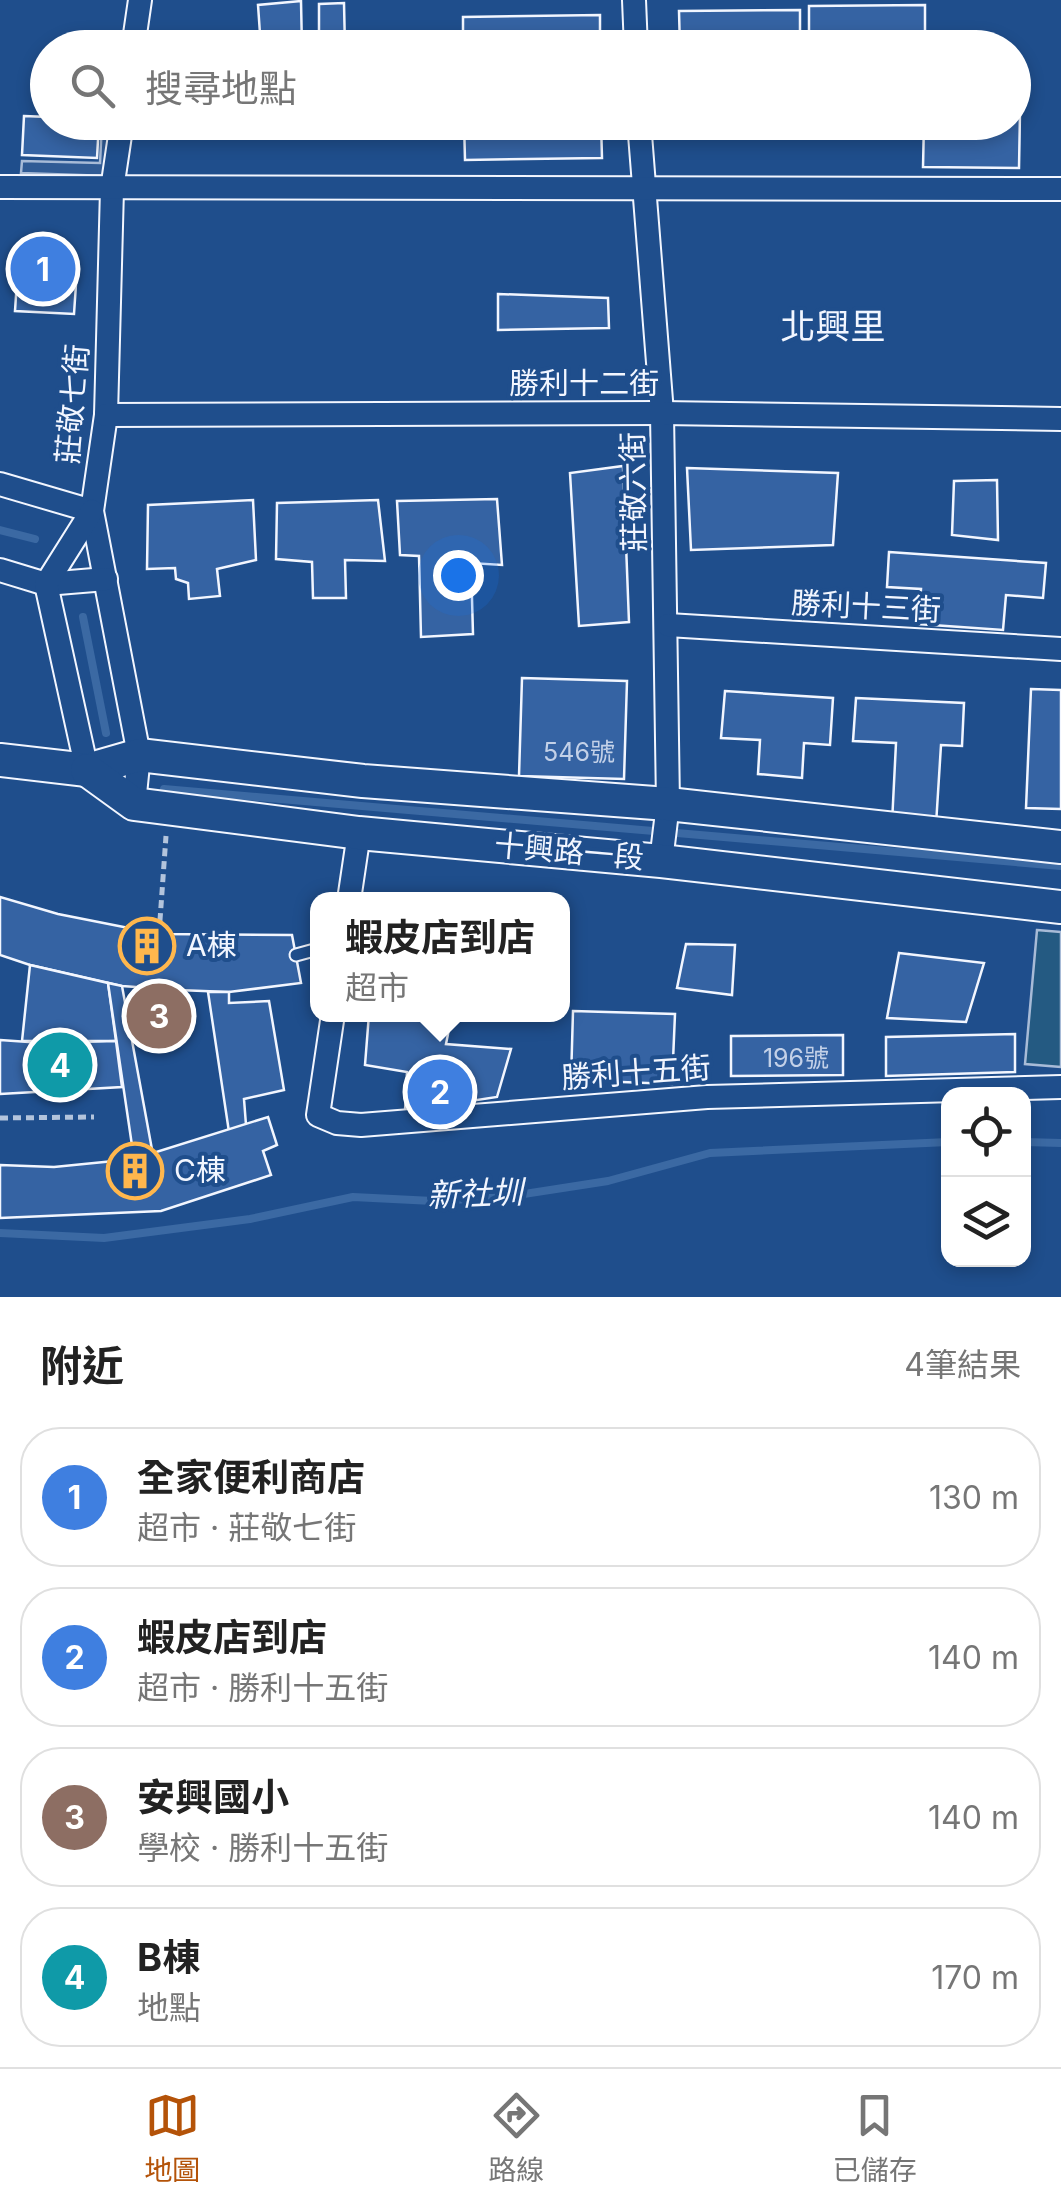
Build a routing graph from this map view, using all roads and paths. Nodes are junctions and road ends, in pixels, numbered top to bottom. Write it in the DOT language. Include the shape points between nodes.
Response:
graph roads {
  1 [pos="140,0"];
  2 [pos="634,0"];
  3 [pos="136,30"];
  4 [pos="635,30"];
  5 [pos="119,140"];
  6 [pos="641,140"];
  7 [pos="0,187"];
  8 [pos="642,187"];
  9 [pos="112,189"];
  10 [pos="1061,189"];
  11 [pos="662,414"];
  12 [pos="106,415"];
  13 [pos="1061,420"];
  14 [pos="0,484"];
  15 [pos="92,510"];
  16 [pos="0,570"];
  17 [pos="106,579"];
  18 [pos="46,584"];
  19 [pos="668,626"];
  20 [pos="1061,649"];
  21 [pos="139,756"];
  22 [pos="0,760"];
  23 [pos="87,770"];
  24 [pos="134,804"];
  25 [pos="668,804"];
  26 [pos="168,808"];
  27 [pos="359,832"];
  28 [pos="1061,847"];
  29 [pos="661,861"];
  30 [pos="350,892"];
  31 [pos="1061,908"];
  32 [pos="159,934"];
  33 [pos="310,950"];
  34 [pos="296,954"];
  35 [pos="332,1022"];
  36 [pos="1061,1086"];
  37 [pos="94,1117"];
  38 [pos="0,1118"];
  1 -- 3 [label="street"];
  2 -- 4 [label="street"];
  5 -- 9 [label="street, 莊敬七街"];
  6 -- 8 [label="street, 莊敬六街"];
  7 -- 9 [label="street"];
  8 -- 9 [label="street"];
  8 -- 10 [label="street"];
  8 -- 11 [label="street, 莊敬六街"];
  9 -- 12 [label="street, 莊敬七街"];
  11 -- 12 [label="street, 勝利十二街"];
  11 -- 13 [label="street, 勝利十二街"];
  11 -- 19 [label="street, 莊敬六街"];
  12 -- 15 [label="street, 莊敬七街"];
  14 -- 15 [label="street"];
  15 -- 17 [label="street, 莊敬七街"];
  15 -- 18 [label="street, 莊敬七街"];
  16 -- 18 [label="street"];
  17 -- 18 [label="street"];
  17 -- 21 [label="street, 莊敬七街"];
  18 -- 23 [label="street"];
  19 -- 20 [label="street, 勝利十三街"];
  19 -- 25 [label="street, 莊敬六街"];
  21 -- 23 [label="street, 十興路一段"];
  21 -- 24 [label="street, 莊敬七街"];
  21 -- 25 [label="street, 十興路一段"];
  22 -- 23 [label="street, 十興路一段"];
  23 -- 24 [label="street, 十興路一段"];
  24 -- 26 [label="street, 十興路一段"];
  25 -- 28 [label="street, 十興路一段"];
  25 -- 29 [label="street, 莊敬六街"];
  26 -- 27 [label="street, 十興路一段"];
  26 -- 32 [label="path"];
  27 -- 29 [label="street, 十興路一段"];
  27 -- 30 [label="street"];
  29 -- 31 [label="street, 十興路一段"];
  33 -- 34 [label="lane"];
  35 -- 36 [label="street, 勝利十五街" via="318,1115 337,1123 708,1097"];
  37 -- 38 [label="path"];
}
